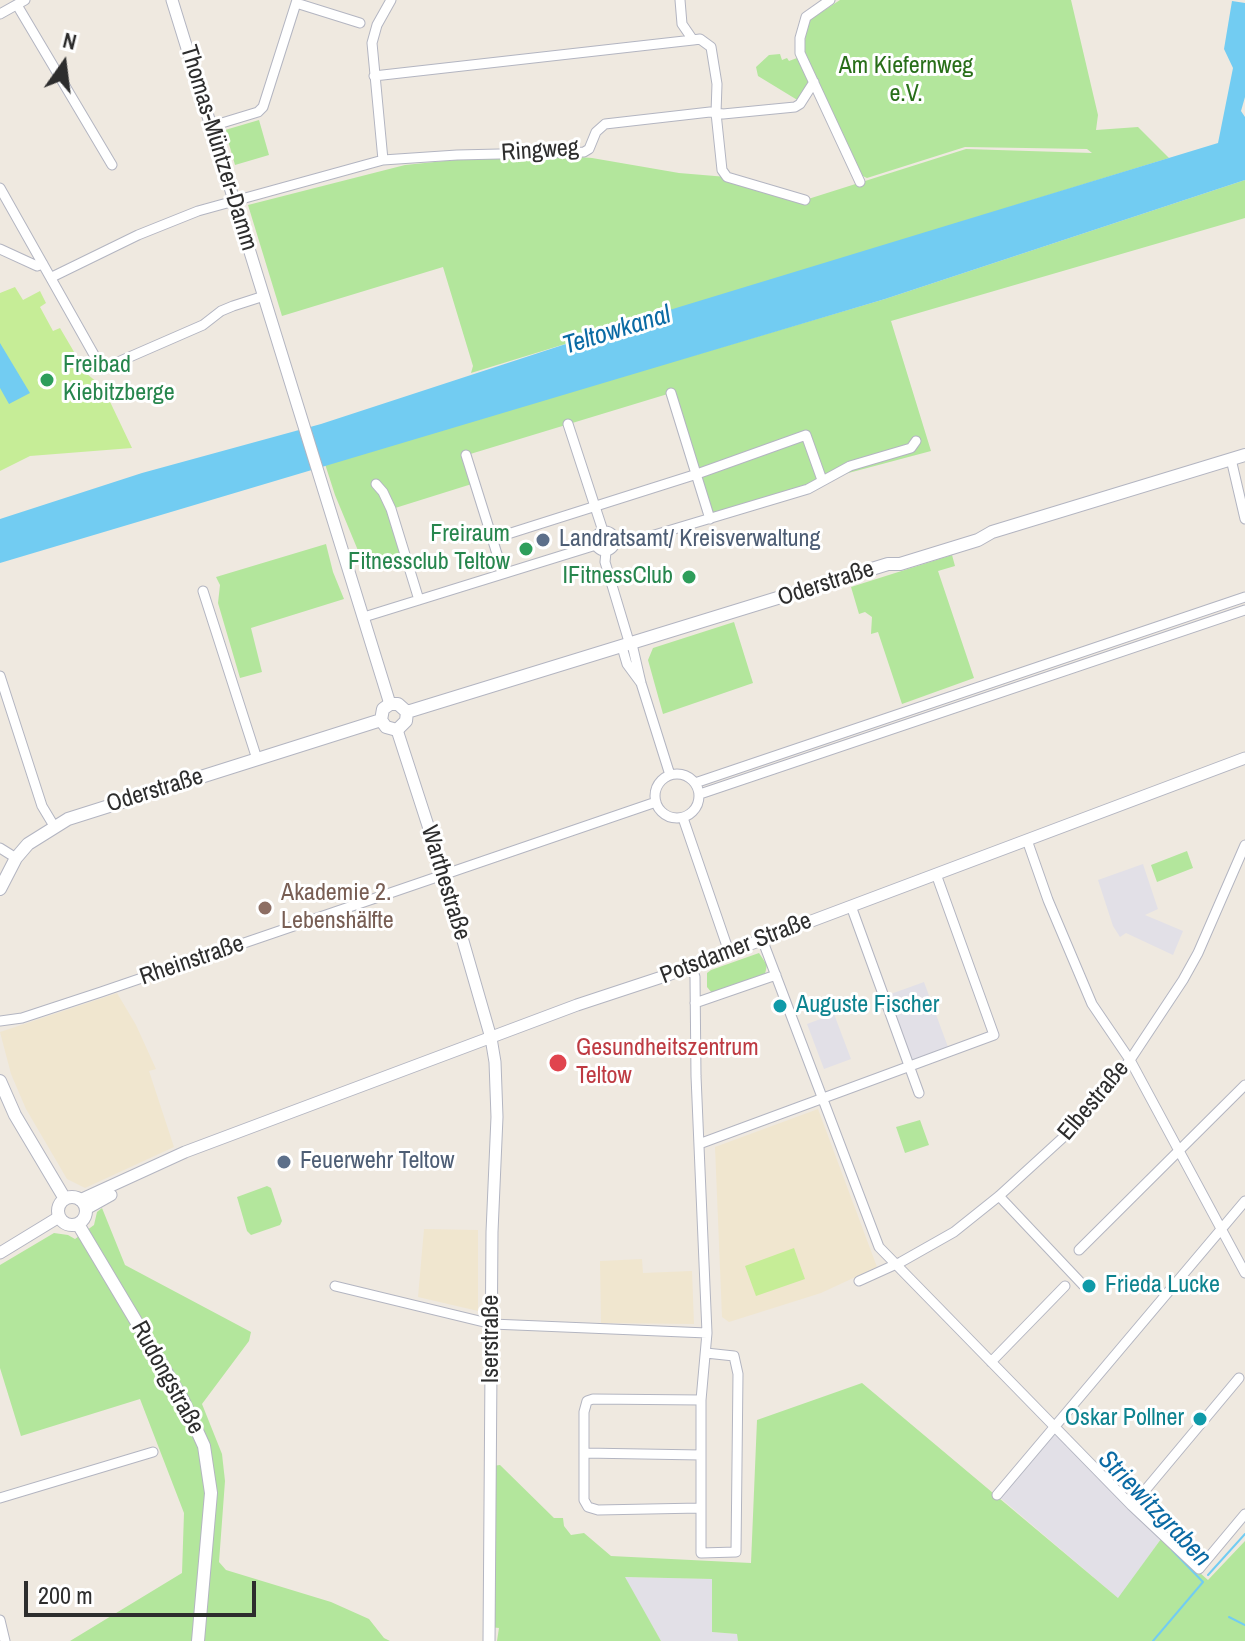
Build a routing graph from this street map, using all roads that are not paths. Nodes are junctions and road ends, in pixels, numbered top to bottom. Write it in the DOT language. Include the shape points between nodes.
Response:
graph roads {
  1 [pos="172,0"];
  2 [pos="391,0"];
  3 [pos="680,0"];
  4 [pos="830,0"];
  5 [pos="21,2"];
  6 [pos="297,2"];
  7 [pos="0,14"];
  8 [pos="360,23"];
  9 [pos="693,40"];
  10 [pos="374,76"];
  11 [pos="814,82"];
  12 [pos="716,113"];
  13 [pos="212,126"];
  14 [pos="383,160"];
  15 [pos="112,165"];
  16 [pos="860,182"];
  17 [pos="0,188"];
  18 [pos="805,200"];
  19 [pos="234,201"];
  20 [pos="0,249"];
  21 [pos="43,264"];
  22 [pos="52,277"];
  23 [pos="264,296"];
  24 [pos="671,393"];
  25 [pos="568,424"];
  26 [pos="916,441"];
  27 [pos="466,455"];
  28 [pos="1245,455"];
  29 [pos="1231,459"];
  30 [pos="697,474"];
  31 [pos="822,480"];
  32 [pos="376,484"];
  33 [pos="595,507"];
  34 [pos="710,519"];
  35 [pos="1245,519"];
  36 [pos="603,531"];
  37 [pos="492,539"];
  38 [pos="616,541"];
  39 [pos="596,545"];
  40 [pos="606,552"];
  41 [pos="503,573"];
  42 [pos="203,591"];
  43 [pos="1245,597"];
  44 [pos="419,600"];
  45 [pos="1211,610"];
  46 [pos="1245,610"];
  47 [pos="364,617"];
  48 [pos="1214,621"];
  49 [pos="1112,643"];
  50 [pos="628,645"];
  51 [pos="1116,654"];
  52 [pos="0,676"];
  53 [pos="1005,679"];
  54 [pos="1009,690"];
  55 [pos="390,704"];
  56 [pos="407,712"];
  57 [pos="895,716"];
  58 [pos="381,720"];
  59 [pos="899,727"];
  60 [pos="397,730"];
  61 [pos="785,753"];
  62 [pos="1245,758"];
  63 [pos="257,759"];
  64 [pos="789,764"];
  65 [pos="670,775"];
  66 [pos="695,783"];
  67 [pos="700,794"];
  68 [pos="656,802"];
  69 [pos="683,818"];
  70 [pos="54,826"];
  71 [pos="1027,840"];
  72 [pos="1245,845"];
  73 [pos="0,848"];
  74 [pos="16,858"];
  75 [pos="936,874"];
  76 [pos="444,875"];
  77 [pos="0,889"];
  78 [pos="851,906"];
  79 [pos="762,939"];
  80 [pos="729,952"];
  81 [pos="691,966"];
  82 [pos="776,975"];
  83 [pos="695,1003"];
  84 [pos="0,1021"];
  85 [pos="491,1038"];
  86 [pos="1130,1060"];
  87 [pos="909,1066"];
  88 [pos="0,1081"];
  89 [pos="1245,1085"];
  90 [pos="919,1093"];
  91 [pos="822,1099"];
  92 [pos="699,1144"];
  93 [pos="1179,1151"];
  94 [pos="999,1196"];
  95 [pos="65,1199"];
  96 [pos="1245,1201"];
  97 [pos="83,1205"];
  98 [pos="59,1217"];
  99 [pos="78,1224"];
  100 [pos="1221,1228"];
  101 [pos="0,1253"];
  102 [pos="1072,1257"];
  103 [pos="896,1264"];
  104 [pos="1245,1273"];
  105 [pos="859,1281"];
  106 [pos="1083,1285"];
  107 [pos="335,1286"];
  108 [pos="1065,1286"];
  109 [pos="492,1324"];
  110 [pos="707,1333"];
  111 [pos="706,1353"];
  112 [pos="991,1362"];
  113 [pos="1239,1378"];
  114 [pos="701,1400"];
  115 [pos="1054,1427"];
  116 [pos="153,1452"];
  117 [pos="584,1453"];
  118 [pos="701,1455"];
  119 [pos="997,1495"];
  120 [pos="0,1498"];
  121 [pos="1132,1506"];
  122 [pos="700,1508"];
  123 [pos="1245,1514"];
  124 [pos="0,1620"];
  125 [pos="5,1641"];
  126 [pos="198,1641"];
  127 [pos="489,1641"];
  1 -- 13 [label="street, Thomas-Müntzer-Damm"];
  2 -- 10 [label="street" via="372,43"];
  3 -- 9 [label="street" via="682,24"];
  4 -- 11 [label="street" via="806,17 800,38 800,53"];
  5 -- 7 [label="street"];
  5 -- 15 [label="street"];
  6 -- 8 [label="street"];
  6 -- 13 [label="street" via="263,107"];
  9 -- 10 [label="street"];
  9 -- 12 [label="street" via="711,47"];
  10 -- 14 [label="street"];
  11 -- 12 [label="street" via="795,107"];
  11 -- 16 [label="street"];
  12 -- 14 [label="street, Ringweg" via="605,124 584,152"];
  12 -- 18 [label="street" via="727,177"];
  13 -- 19 [label="street, Thomas-Müntzer-Damm"];
  14 -- 19 [label="street"];
  17 -- 21 [label="street"];
  19 -- 22 [label="street" via="138,235"];
  19 -- 23 [label="street, Thomas-Müntzer-Damm"];
  20 -- 21 [label="street"];
  21 -- 22 [label="street"];
  22 -- 23 [label="street" via="102,369"];
  23 -- 47 [label="street"];
  24 -- 30 [label="street"];
  25 -- 33 [label="street"];
  26 -- 31 [label="street" via="911,448"];
  27 -- 37 [label="street"];
  28 -- 29 [label="main road, Oderstraße"];
  29 -- 35 [label="street"];
  29 -- 50 [label="main road, Oderstraße"];
  30 -- 31 [label="street" via="806,435"];
  30 -- 33 [label="street"];
  30 -- 34 [label="street"];
  31 -- 34 [label="street"];
  32 -- 44 [label="street" via="391,509"];
  33 -- 36 [label="street"];
  33 -- 37 [label="street"];
  34 -- 38 [label="street" via="631,542"];
  36 -- 38 [label="street"];
  36 -- 39 [label="street" via="595,538"];
  37 -- 41 [label="street"];
  38 -- 40 [label="street"];
  39 -- 40 [label="street"];
  39 -- 41 [label="street"];
  40 -- 50 [label="street"];
  41 -- 44 [label="street"];
  42 -- 63 [label="street"];
  43 -- 45 [label="street"];
  44 -- 47 [label="street"];
  45 -- 48 [label="street"];
  45 -- 49 [label="street"];
  46 -- 48 [label="street"];
  47 -- 55 [label="street"];
  48 -- 51 [label="street"];
  49 -- 51 [label="street"];
  49 -- 53 [label="street"];
  50 -- 56 [label="main road, Oderstraße"];
  50 -- 65 [label="street" via="627,664 641,683"];
  51 -- 54 [label="street"];
  52 -- 70 [label="street" via="42,806"];
  53 -- 54 [label="street"];
  53 -- 57 [label="street"];
  54 -- 59 [label="street"];
  55 -- 56 [label="main road"];
  55 -- 58 [label="main road"];
  56 -- 60 [label="main road"];
  57 -- 59 [label="street"];
  57 -- 61 [label="street"];
  58 -- 60 [label="main road"];
  58 -- 63 [label="main road, Oderstraße"];
  59 -- 64 [label="street"];
  60 -- 76 [label="street, Warthestraße"];
  61 -- 64 [label="street"];
  61 -- 66 [label="street"];
  62 -- 71 [label="street, Potsdamer Straße"];
  63 -- 70 [label="main road, Oderstraße"];
  64 -- 67 [label="street"];
  65 -- 66 [label="street" via="687,776"];
  65 -- 68 [label="street" via="657,786"];
  66 -- 67 [label="street"];
  67 -- 69 [label="street" via="697,806"];
  68 -- 69 [label="street" via="664,814"];
  68 -- 76 [label="street, Rheinstraße"];
  69 -- 80 [label="street"];
  70 -- 74 [label="main road, Oderstraße"];
  71 -- 75 [label="street, Potsdamer Straße"];
  71 -- 86 [label="street" via="1092,1004"];
  72 -- 86 [label="street, Elbestraße" via="1198,953"];
  73 -- 74 [label="street"];
  74 -- 77 [label="main road"];
  75 -- 78 [label="street, Potsdamer Straße"];
  75 -- 87 [label="street" via="994,1035"];
  76 -- 84 [label="street, Rheinstraße" via="22,1018"];
  76 -- 85 [label="street, Warthestraße"];
  78 -- 79 [label="street, Potsdamer Straße"];
  78 -- 87 [label="street"];
  79 -- 80 [label="street, Potsdamer Straße"];
  79 -- 82 [label="street"];
  80 -- 81 [label="street, Potsdamer Straße"];
  81 -- 83 [label="street"];
  81 -- 85 [label="street, Potsdamer Straße"];
  82 -- 83 [label="street"];
  82 -- 91 [label="street"];
  83 -- 92 [label="street"];
  85 -- 97 [label="street, Potsdamer Straße" via="225,1138"];
  85 -- 109 [label="street, Iserstraße" via="497,1108"];
  86 -- 93 [label="street"];
  86 -- 94 [label="street, Elbestraße" via="1080,1122"];
  87 -- 90 [label="street"];
  87 -- 91 [label="street"];
  88 -- 95 [label="main road"];
  89 -- 93 [label="street"];
  91 -- 92 [label="street"];
  91 -- 103 [label="street" via="879,1247"];
  92 -- 110 [label="street"];
  93 -- 100 [label="street"];
  93 -- 102 [label="street"];
  94 -- 102 [label="street"];
  94 -- 103 [label="street, Elbestraße" via="954,1232"];
  95 -- 97 [label="main road, Potsdamer Straße" via="73,1197"];
  95 -- 98 [label="main road" via="58,1207"];
  96 -- 100 [label="street"];
  97 -- 99 [label="main road" via="84,1218"];
  98 -- 99 [label="main road" via="66,1224"];
  98 -- 101 [label="street"];
  99 -- 126 [label="main road, Rudongstraße" via="183,1400 204,1446 211,1493"];
  100 -- 104 [label="street"];
  100 -- 115 [label="street"];
  102 -- 106 [label="street"];
  103 -- 105 [label="street, Elbestraße"];
  103 -- 112 [label="street"];
  107 -- 109 [label="street"];
  108 -- 112 [label="street"];
  109 -- 110 [label="street"];
  109 -- 127 [label="street, Iserstraße"];
  110 -- 111 [label="street"];
  111 -- 114 [label="street"];
  111 -- 122 [label="street" via="734,1356 738,1374 736,1552 701,1553"];
  112 -- 115 [label="street"];
  113 -- 121 [label="street"];
  114 -- 117 [label="street" via="587,1401"];
  114 -- 118 [label="street"];
  115 -- 119 [label="street"];
  115 -- 121 [label="street"];
  116 -- 120 [label="street"];
  117 -- 118 [label="street"];
  117 -- 122 [label="street" via="588,1507"];
  118 -- 122 [label="street"];
  121 -- 123 [label="street" via="1199,1569"];
  124 -- 125 [label="street"];
}
